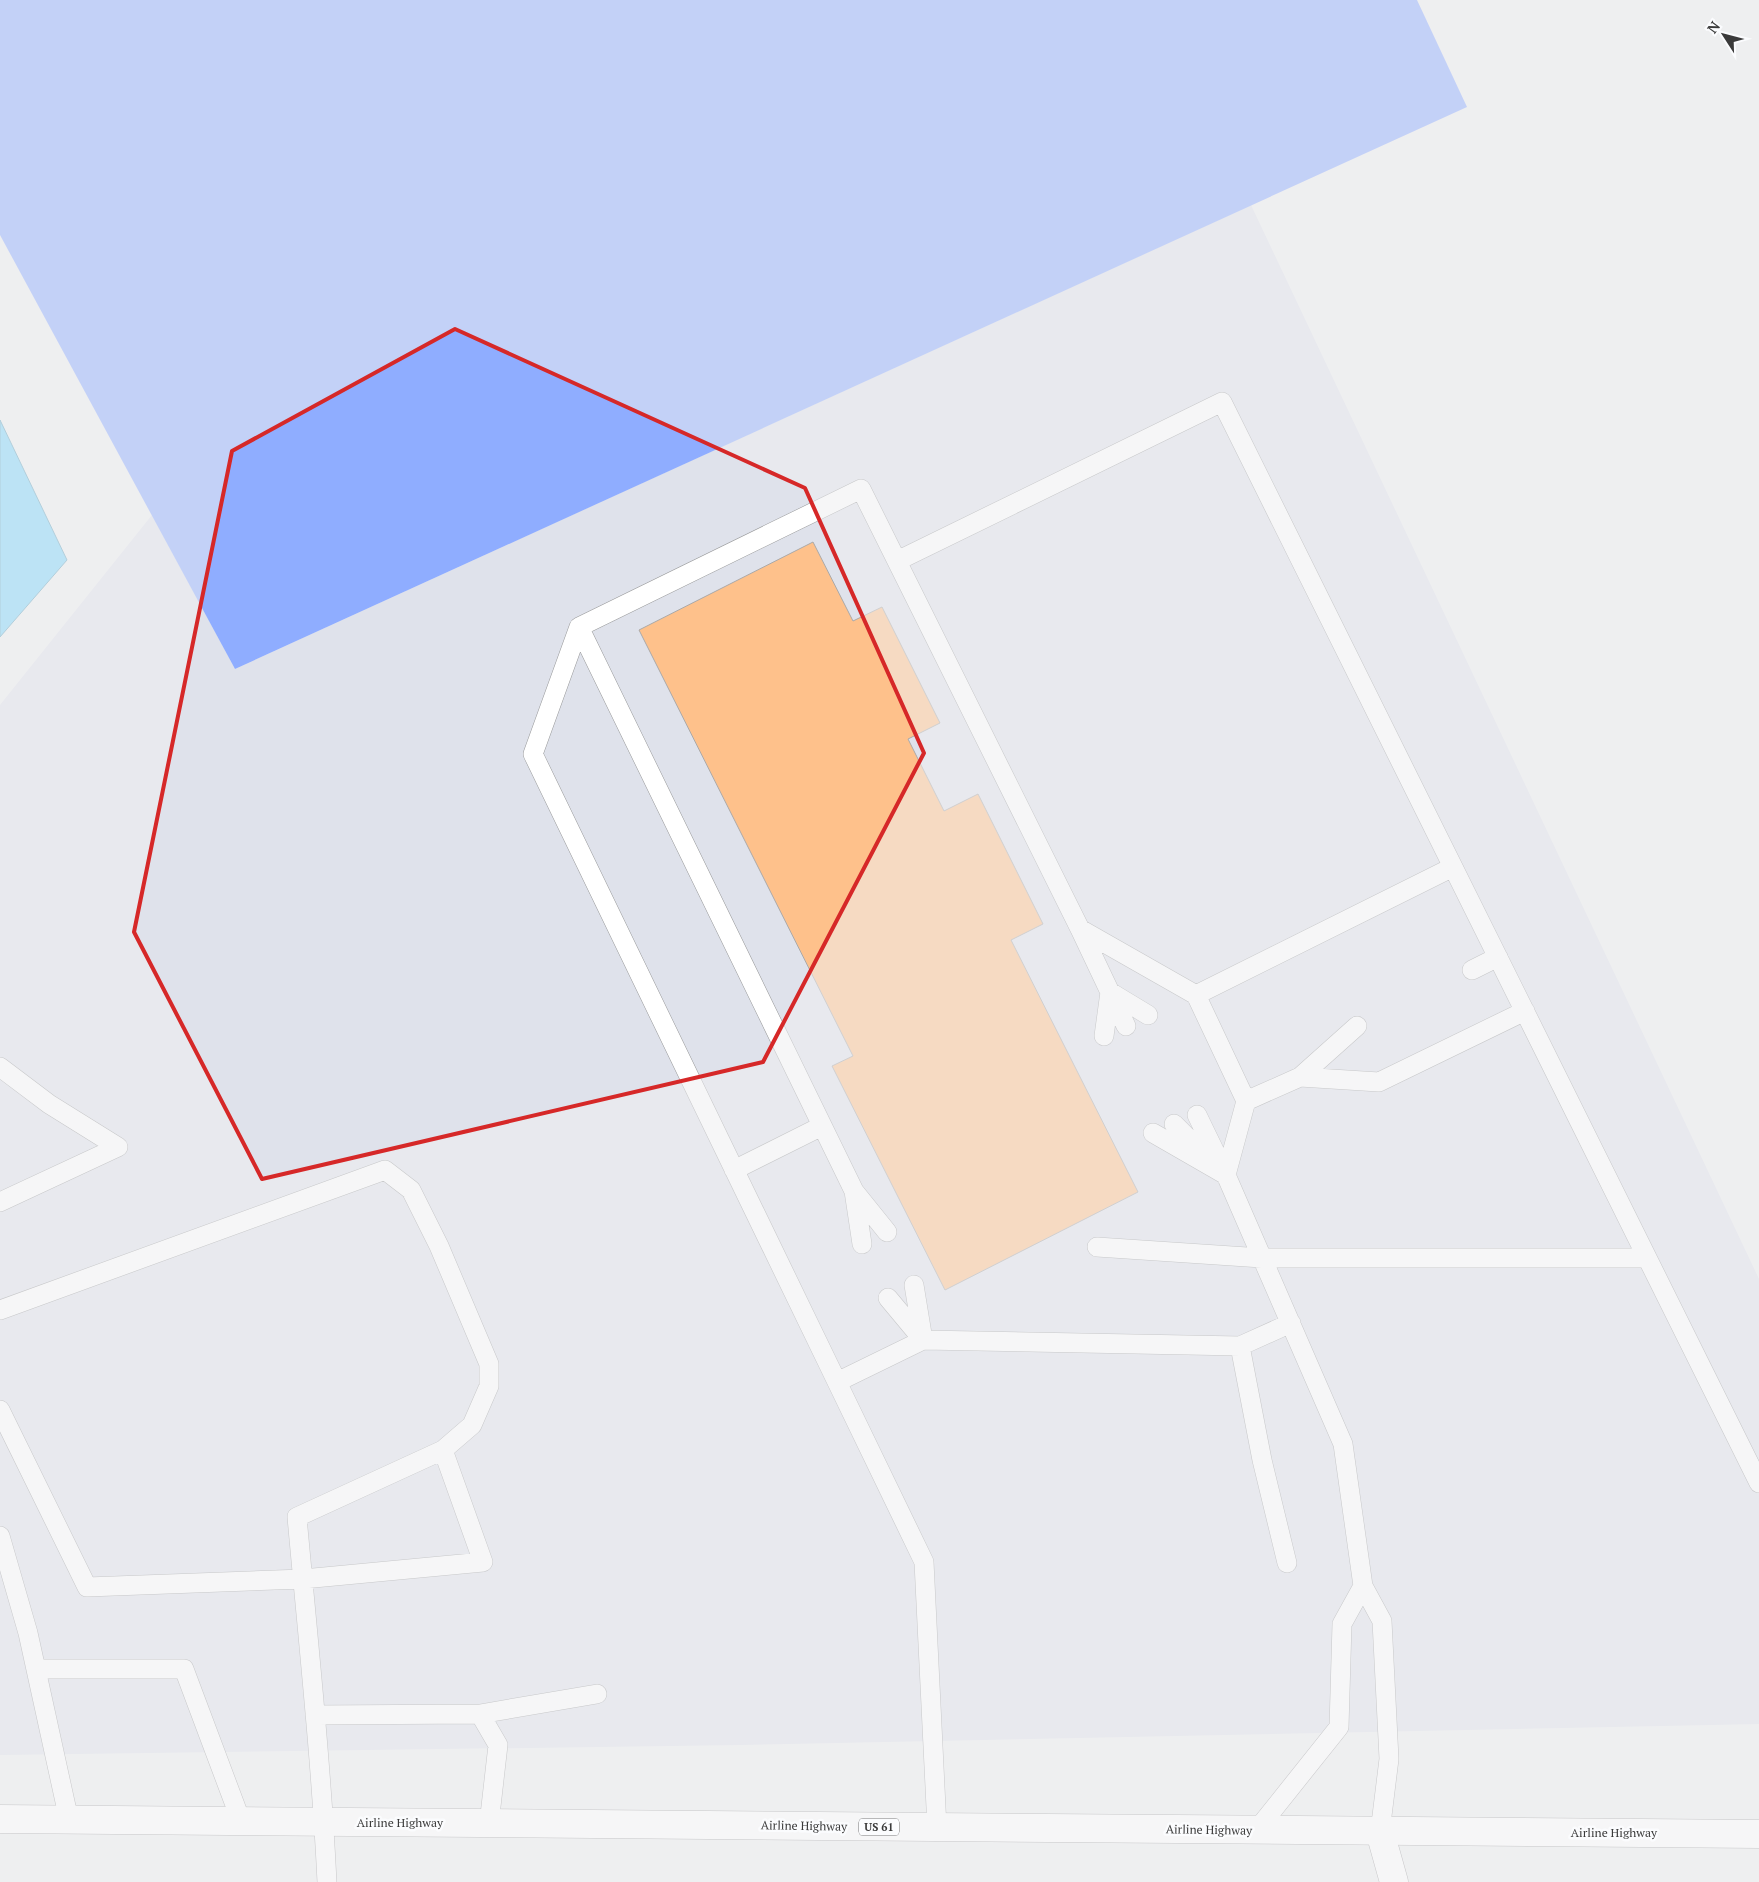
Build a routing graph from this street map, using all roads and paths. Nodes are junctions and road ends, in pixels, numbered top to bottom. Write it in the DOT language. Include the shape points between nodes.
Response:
graph roads {
  1 [pos="897,561"];
  2 [pos="579,627"];
  3 [pos="1453,867"];
  4 [pos="1080,929"];
  5 [pos="1498,957"];
  6 [pos="1472,970"];
  7 [pos="1110,992"];
  8 [pos="1196,995"];
  9 [pos="1525,1011"];
  10 [pos="1148,1015"];
  11 [pos="1126,1026"];
  12 [pos="1357,1026"];
  13 [pos="1104,1036"];
  14 [pos="0,1067"];
  15 [pos="1300,1077"];
  16 [pos="1246,1101"];
  17 [pos="1196,1115"];
  18 [pos="1174,1124"];
  19 [pos="822,1126"];
  20 [pos="1153,1133"];
  21 [pos="734,1170"];
  22 [pos="1226,1175"];
  23 [pos="854,1191"];
  24 [pos="0,1202"];
  25 [pos="887,1232"];
  26 [pos="862,1244"];
  27 [pos="1097,1247"];
  28 [pos="1262,1258"];
  29 [pos="1647,1258"];
  30 [pos="914,1285"];
  31 [pos="888,1298"];
  32 [pos="0,1310"];
  33 [pos="1291,1323"];
  34 [pos="923,1340"];
  35 [pos="1240,1346"];
  36 [pos="837,1382"];
  37 [pos="0,1410"];
  38 [pos="443,1450"];
  39 [pos="1759,1483"];
  40 [pos="0,1536"];
  41 [pos="1287,1563"];
  42 [pos="303,1579"];
  43 [pos="1363,1586"];
  44 [pos="36,1669"];
  45 [pos="597,1694"];
  46 [pos="480,1714"];
  47 [pos="315,1715"];
  48 [pos="0,1819"];
  49 [pos="69,1820"];
  50 [pos="241,1822"];
  51 [pos="324,1822"];
  52 [pos="489,1824"];
  53 [pos="937,1828"];
  54 [pos="1256,1831"];
  55 [pos="1380,1832"];
  56 [pos="1759,1834"];
  57 [pos="327,1882"];
  58 [pos="1394,1882"];
  1 -- 2 [label="lane" via="861,489"];
  1 -- 3 [label="lane" via="1222,402"];
  1 -- 4 [label="lane"];
  2 -- 19 [label="lane"];
  2 -- 21 [label="lane" via="533,754"];
  3 -- 5 [label="lane"];
  3 -- 8 [label="lane"];
  4 -- 7 [label="lane"];
  4 -- 8 [label="lane"];
  5 -- 6 [label="lane"];
  5 -- 9 [label="lane"];
  7 -- 10 [label="lane"];
  7 -- 11 [label="lane"];
  7 -- 13 [label="lane"];
  8 -- 16 [label="lane"];
  9 -- 15 [label="lane" via="1379,1082"];
  9 -- 29 [label="lane"];
  12 -- 15 [label="lane"];
  14 -- 24 [label="lane" via="48,1104 118,1147"];
  15 -- 16 [label="lane"];
  16 -- 22 [label="lane"];
  17 -- 22 [label="lane"];
  18 -- 22 [label="lane"];
  19 -- 21 [label="lane"];
  19 -- 23 [label="lane"];
  20 -- 22 [label="lane"];
  21 -- 36 [label="lane"];
  22 -- 28 [label="lane"];
  23 -- 25 [label="lane"];
  23 -- 26 [label="lane"];
  27 -- 28 [label="lane"];
  28 -- 29 [label="lane"];
  28 -- 33 [label="lane"];
  29 -- 39 [label="lane"];
  30 -- 34 [label="lane"];
  31 -- 34 [label="lane"];
  32 -- 38 [label="lane" via="385,1170 412,1190 490,1364 489,1386 472,1425"];
  33 -- 35 [label="lane"];
  33 -- 43 [label="lane" via="1343,1444"];
  34 -- 35 [label="lane"];
  34 -- 36 [label="lane"];
  35 -- 41 [label="lane" via="1262,1460"];
  36 -- 53 [label="lane" via="924,1562"];
  37 -- 42 [label="lane" via="87,1587"];
  38 -- 42 [label="lane" via="297,1517"];
  38 -- 42 [label="lane" via="483,1562"];
  40 -- 44 [label="lane"];
  42 -- 47 [label="lane"];
  43 -- 54 [label="lane" via="1342,1624 1339,1727"];
  43 -- 55 [label="lane" via="1382,1620 1389,1760"];
  44 -- 49 [label="lane"];
  44 -- 50 [label="lane" via="184,1669"];
  45 -- 46 [label="lane"];
  46 -- 47 [label="lane"];
  46 -- 52 [label="lane" via="498,1745"];
  47 -- 51 [label="lane"];
  48 -- 49 [label="main road, Airline Highway / US 61"];
  49 -- 50 [label="main road, Airline Highway / US 61"];
  50 -- 51 [label="main road, Airline Highway / US 61"];
  51 -- 52 [label="main road, Airline Highway / US 61"];
  51 -- 57 [label="lane"];
  52 -- 53 [label="main road, Airline Highway / US 61"];
  53 -- 54 [label="main road, Airline Highway / US 61"];
  54 -- 55 [label="main road, Airline Highway / US 61"];
  55 -- 56 [label="main road, Airline Highway / US 61"];
  55 -- 58 [label="main road"];
}
